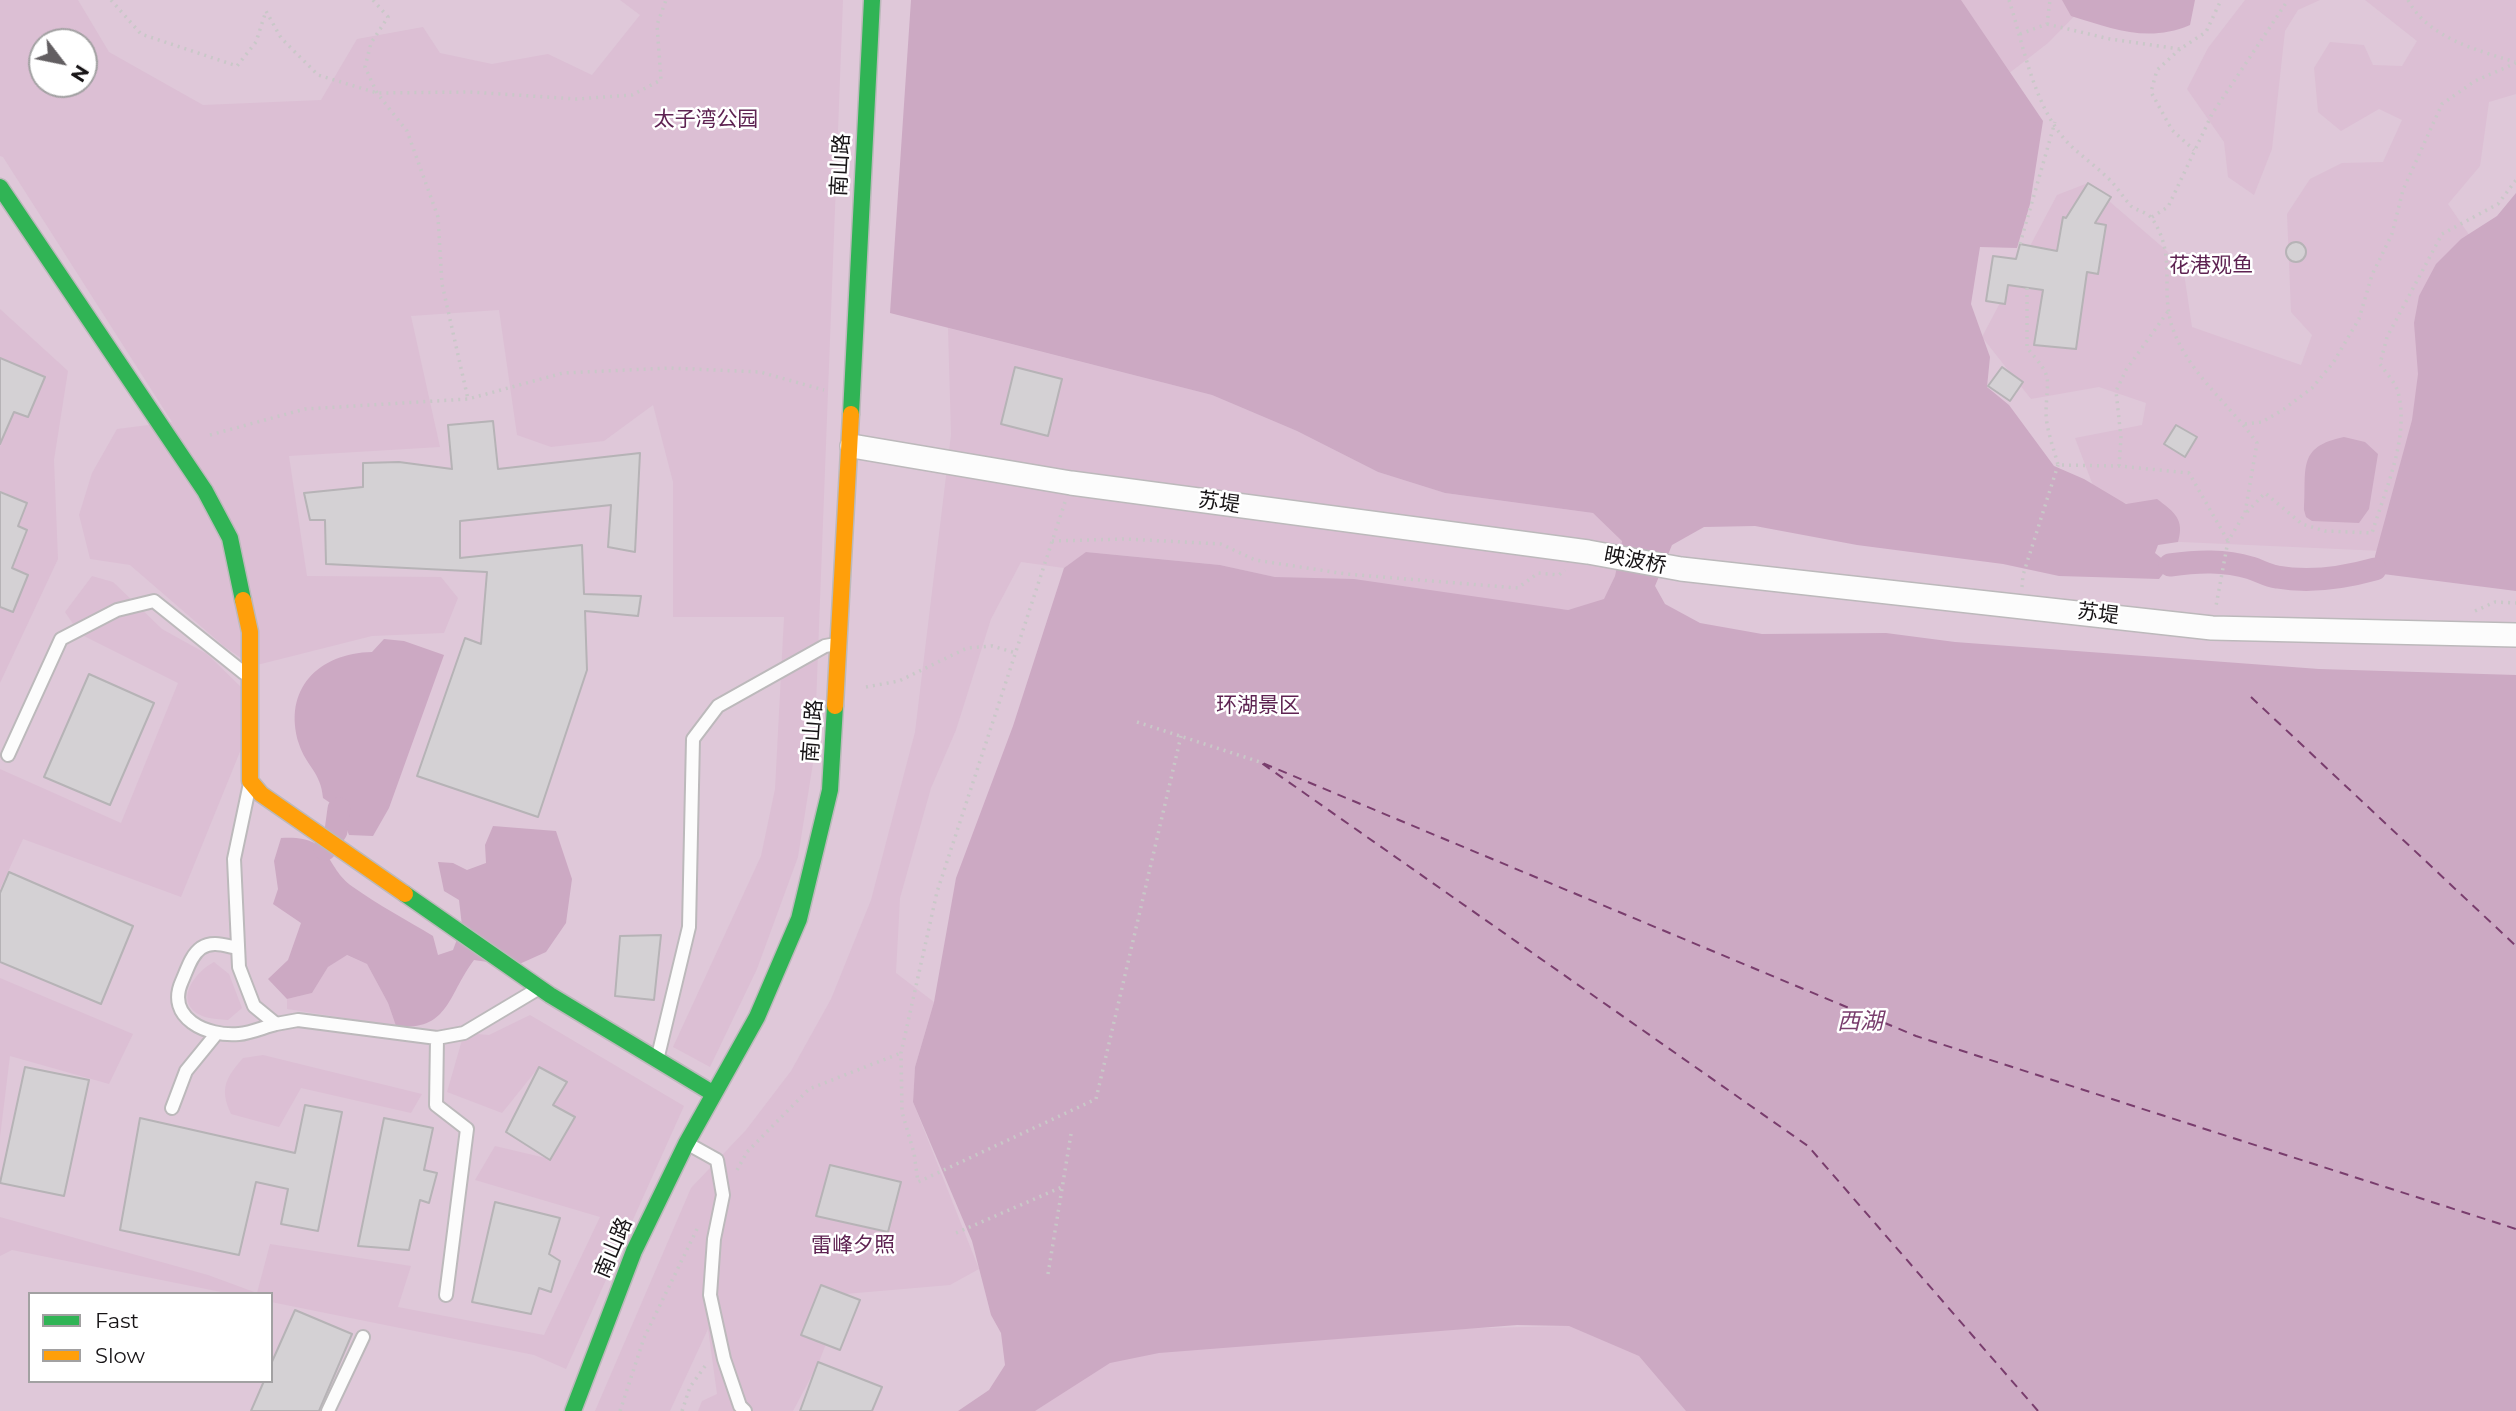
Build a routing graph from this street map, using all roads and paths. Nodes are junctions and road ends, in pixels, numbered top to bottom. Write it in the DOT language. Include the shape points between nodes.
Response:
graph roads {
  1 [pos="111,0"];
  2 [pos="373,0"];
  3 [pos="666,0"];
  4 [pos="872,0"];
  5 [pos="2009,0"];
  6 [pos="2050,0"];
  7 [pos="2221,0"];
  8 [pos="2288,0"];
  9 [pos="2407,0"];
  10 [pos="2047,24"];
  11 [pos="2020,34"];
  12 [pos="2180,49"];
  13 [pos="2516,63"];
  14 [pos="377,93"];
  15 [pos="2054,122"];
  16 [pos="2194,150"];
  17 [pos="2516,180"];
  18 [pos="0,187"];
  19 [pos="2152,217"];
  20 [pos="2020,244"];
  21 [pos="2027,288"];
  22 [pos="2170,308"];
  23 [pos="851,398"];
  24 [pos="468,399"];
  25 [pos="2244,424"];
  26 [pos="210,435"];
  27 [pos="852,446"];
  28 [pos="2058,466"];
  29 [pos="2119,466"];
  30 [pos="1071,483"];
  31 [pos="2245,513"];
  32 [pos="1052,541"];
  33 [pos="2228,541"];
  34 [pos="1588,552"];
  35 [pos="1681,569"];
  36 [pos="2023,575"];
  37 [pos="2218,594"];
  38 [pos="2516,635"];
  39 [pos="840,644"];
  40 [pos="1016,653"];
  41 [pos="250,678"];
  42 [pos="837,693"];
  43 [pos="1137,722"];
  44 [pos="1181,736"];
  45 [pos="8,755"];
  46 [pos="1260,762"];
  47 [pos="250,780"];
  48 [pos="238,948"];
  49 [pos="540,988"];
  50 [pos="276,1024"];
  51 [pos="217,1033"];
  52 [pos="436,1038"];
  53 [pos="657,1060"];
  54 [pos="714,1094"];
  55 [pos="172,1108"];
  56 [pos="1071,1134"];
  57 [pos="686,1144"];
  58 [pos="1062,1187"];
  59 [pos="956,1233"];
  60 [pos="1048,1274"];
  61 [pos="446,1295"];
  62 [pos="363,1337"];
  63 [pos="721,1342"];
  64 [pos="328,1411"];
  65 [pos="573,1411"];
  66 [pos="682,1411"];
  67 [pos="746,1411"];
  1 -- 14 [label="path" via="141,34 237,66 257,42 267,11 281,38 318,75"];
  2 -- 14 [label="path" via="387,17 371,43 365,67"];
  3 -- 14 [label="path" via="657,25 661,80 632,95 577,99 470,92"];
  4 -- 23 [label="main road, 南山路"];
  5 -- 11 [label="path"];
  6 -- 10 [label="path"];
  7 -- 12 [label="path" via="2206,32"];
  8 -- 16 [label="path" via="2237,74"];
  9 -- 13 [label="path" via="2414,12 2464,46"];
  10 -- 11 [label="path"];
  10 -- 12 [label="path"];
  11 -- 15 [label="path" via="2026,65"];
  12 -- 16 [label="path" via="2157,70 2151,92 2172,130"];
  13 -- 25 [label="path" via="2475,81 2442,104 2403,190 2392,234 2372,275 2359,319 2333,363 2312,388 2284,409 2262,422"];
  14 -- 24 [label="path" via="407,131 438,217 442,284"];
  15 -- 19 [label="path" via="2069,144 2095,165 2132,207"];
  15 -- 20 [label="path"];
  16 -- 19 [label="path" via="2168,206"];
  17 -- 31 [label="path" via="2498,204 2442,234 2387,337 2381,364 2397,389 2402,415 2372,533 2325,531 2302,524 2265,493"];
  18 -- 41 [label="main road" via="205,491 230,538 250,632"];
  19 -- 22 [label="path" via="2167,250"];
  21 -- 28 [label="path" via="2026,348 2042,366 2050,386 2046,413"];
  22 -- 25 [label="path" via="2170,321 2184,352 2226,408"];
  22 -- 29 [label="path" via="2116,391"];
  23 -- 24 [label="path" via="760,372 670,368 563,373"];
  23 -- 27 [label="main road, 南山路"];
  24 -- 26 [label="path" via="305,409"];
  25 -- 31 [label="path" via="2258,443"];
  27 -- 30 [label="street, 苏堤"];
  27 -- 39 [label="main road, 南山路"];
  28 -- 29 [label="path"];
  28 -- 36 [label="path"];
  29 -- 33 [label="path" via="2189,473"];
  30 -- 32 [label="path"];
  30 -- 34 [label="street, 苏堤"];
  31 -- 33 [label="path"];
  32 -- 34 [label="path" via="1221,544 1255,560 1346,574 1518,588 1538,573 1559,575"];
  32 -- 40 [label="path"];
  33 -- 37 [label="path"];
  34 -- 35 [label="street, 映波桥"];
  35 -- 38 [label="street, 苏堤" via="2212,628"];
  39 -- 42 [label="main road, 南山路"];
  39 -- 53 [label="lane" via="825,646 718,706 693,739 689,928"];
  40 -- 42 [label="path" via="992,646 967,648 900,681"];
  40 -- 44 [label="path" via="937,892 901,1053 902,1112 918,1182 1096,1100"];
  41 -- 45 [label="lane" via="154,601 117,610 61,639"];
  41 -- 47 [label="main road"];
  42 -- 54 [label="main road, 南山路" via="830,790 799,919 757,1017"];
  43 -- 44 [label="path"];
  44 -- 46 [label="path"];
  47 -- 48 [label="lane" via="234,859"];
  47 -- 49 [label="main road" via="261,794"];
  48 -- 50 [label="lane" via="239,967 254,1006"];
  48 -- 51 [label="lane" via="215,943 201,948 176,994 180,1012 192,1024"];
  49 -- 52 [label="lane" via="464,1033"];
  49 -- 53 [label="main road"];
  50 -- 51 [label="lane" via="241,1034"];
  50 -- 52 [label="lane" via="298,1020"];
  51 -- 55 [label="lane" via="186,1071"];
  52 -- 61 [label="lane" via="436,1105 467,1129"];
  53 -- 54 [label="main road"];
  54 -- 57 [label="main road, 南山路"];
  56 -- 58 [label="path"];
  57 -- 63 [label="lane" via="717,1160 723,1195 710,1295"];
  57 -- 65 [label="main road, 南山路" via="634,1251"];
  58 -- 59 [label="path"];
  58 -- 60 [label="path"];
  62 -- 64 [label="lane"];
  63 -- 66 [label="path" via="690,1387"];
  63 -- 67 [label="lane" via="740,1406"];
}
